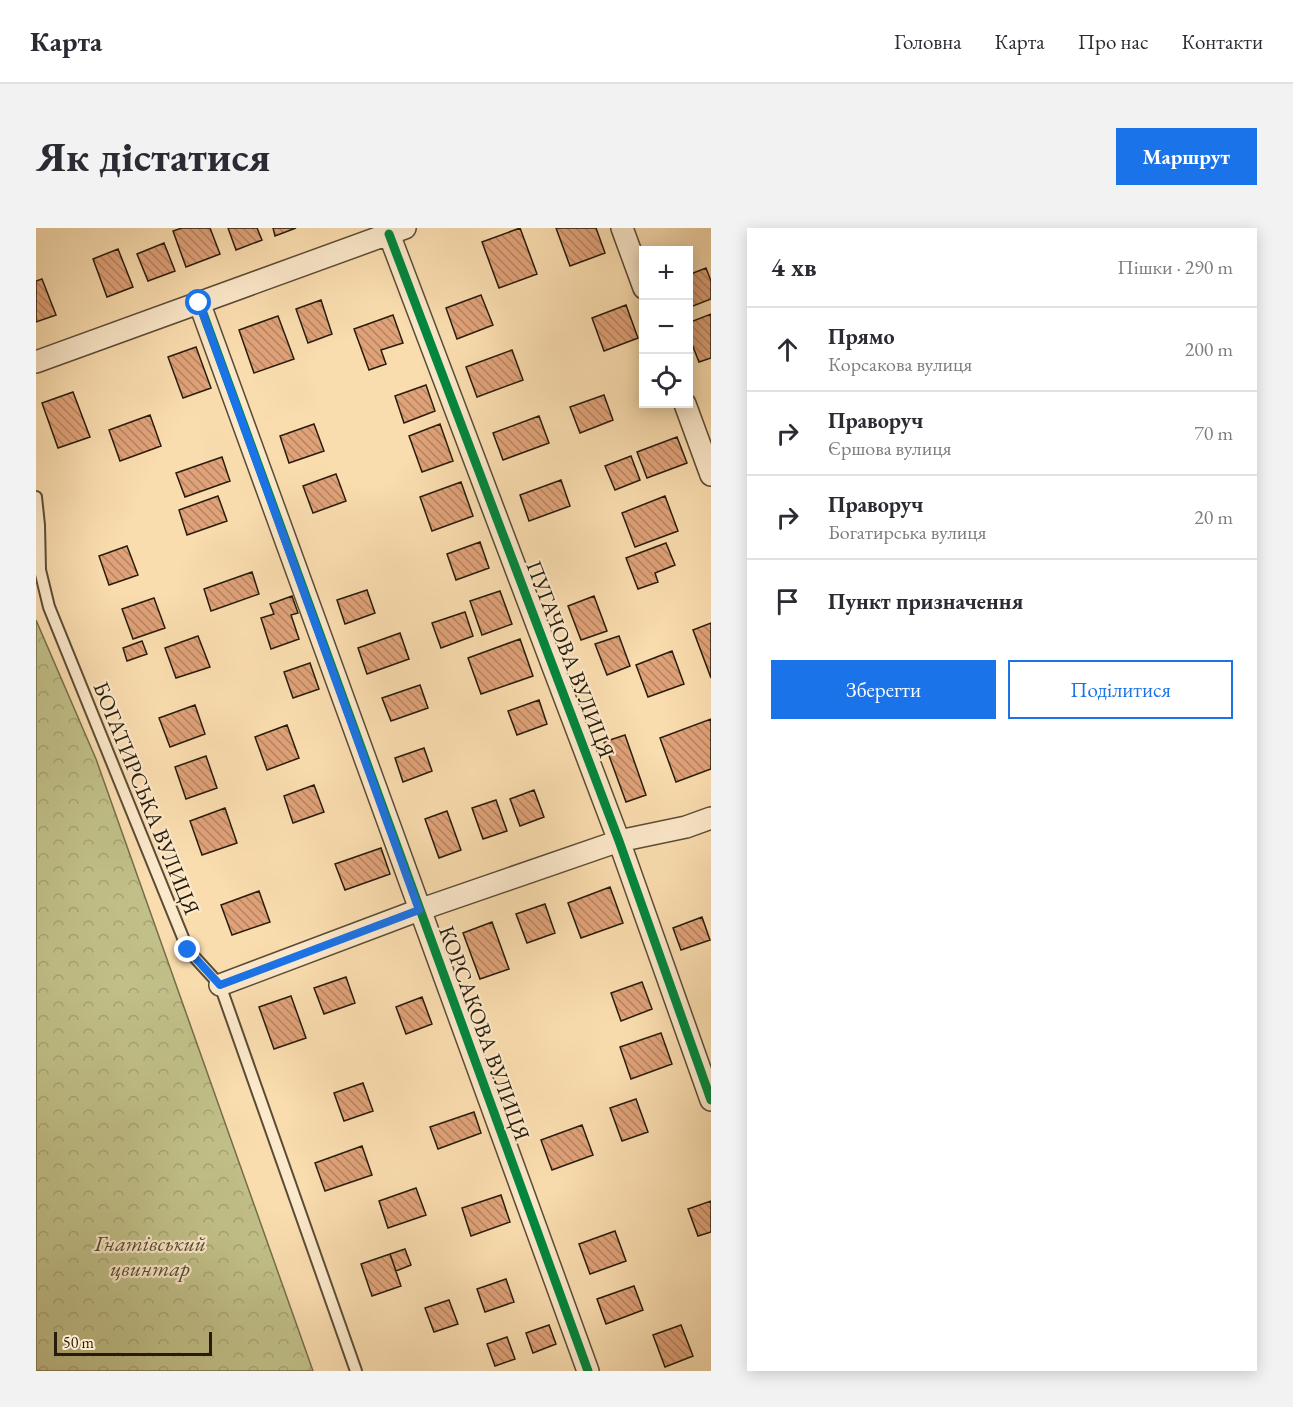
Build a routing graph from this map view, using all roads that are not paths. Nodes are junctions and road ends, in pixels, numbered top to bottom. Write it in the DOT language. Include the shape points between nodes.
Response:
graph roads {
  1 [pos="622,228"];
  2 [pos="397,231"];
  3 [pos="639,274"];
  4 [pos="199,303"];
  5 [pos="36,362"];
  6 [pos="686,408"];
  7 [pos="711,475"];
  8 [pos="36,497"];
  9 [pos="711,818"];
  10 [pos="619,841"];
  11 [pos="419,910"];
  12 [pos="220,985"];
  13 [pos="711,1100"];
  14 [pos="356,1371"];
  15 [pos="588,1371"];
  1 -- 3 [label="street"];
  2 -- 4 [label="street"];
  2 -- 10 [label="street, ПУГАЧОВА ВУЛИЦЯ"];
  4 -- 5 [label="street"];
  4 -- 11 [label="street, КОРСАКОВА ВУЛИЦЯ"];
  6 -- 7 [label="street"];
  8 -- 12 [label="lane, БОГАТИРСЬКА ВУЛИЦЯ" via="40,570 49,608 188,950"];
  9 -- 10 [label="street"];
  10 -- 11 [label="street"];
  10 -- 13 [label="street, ПУГАЧОВА ВУЛИЦЯ"];
  11 -- 12 [label="street"];
  11 -- 15 [label="street, КОРСАКОВА ВУЛИЦЯ"];
  12 -- 14 [label="lane, БОГАТИРСЬКА ВУЛИЦЯ"];
}
